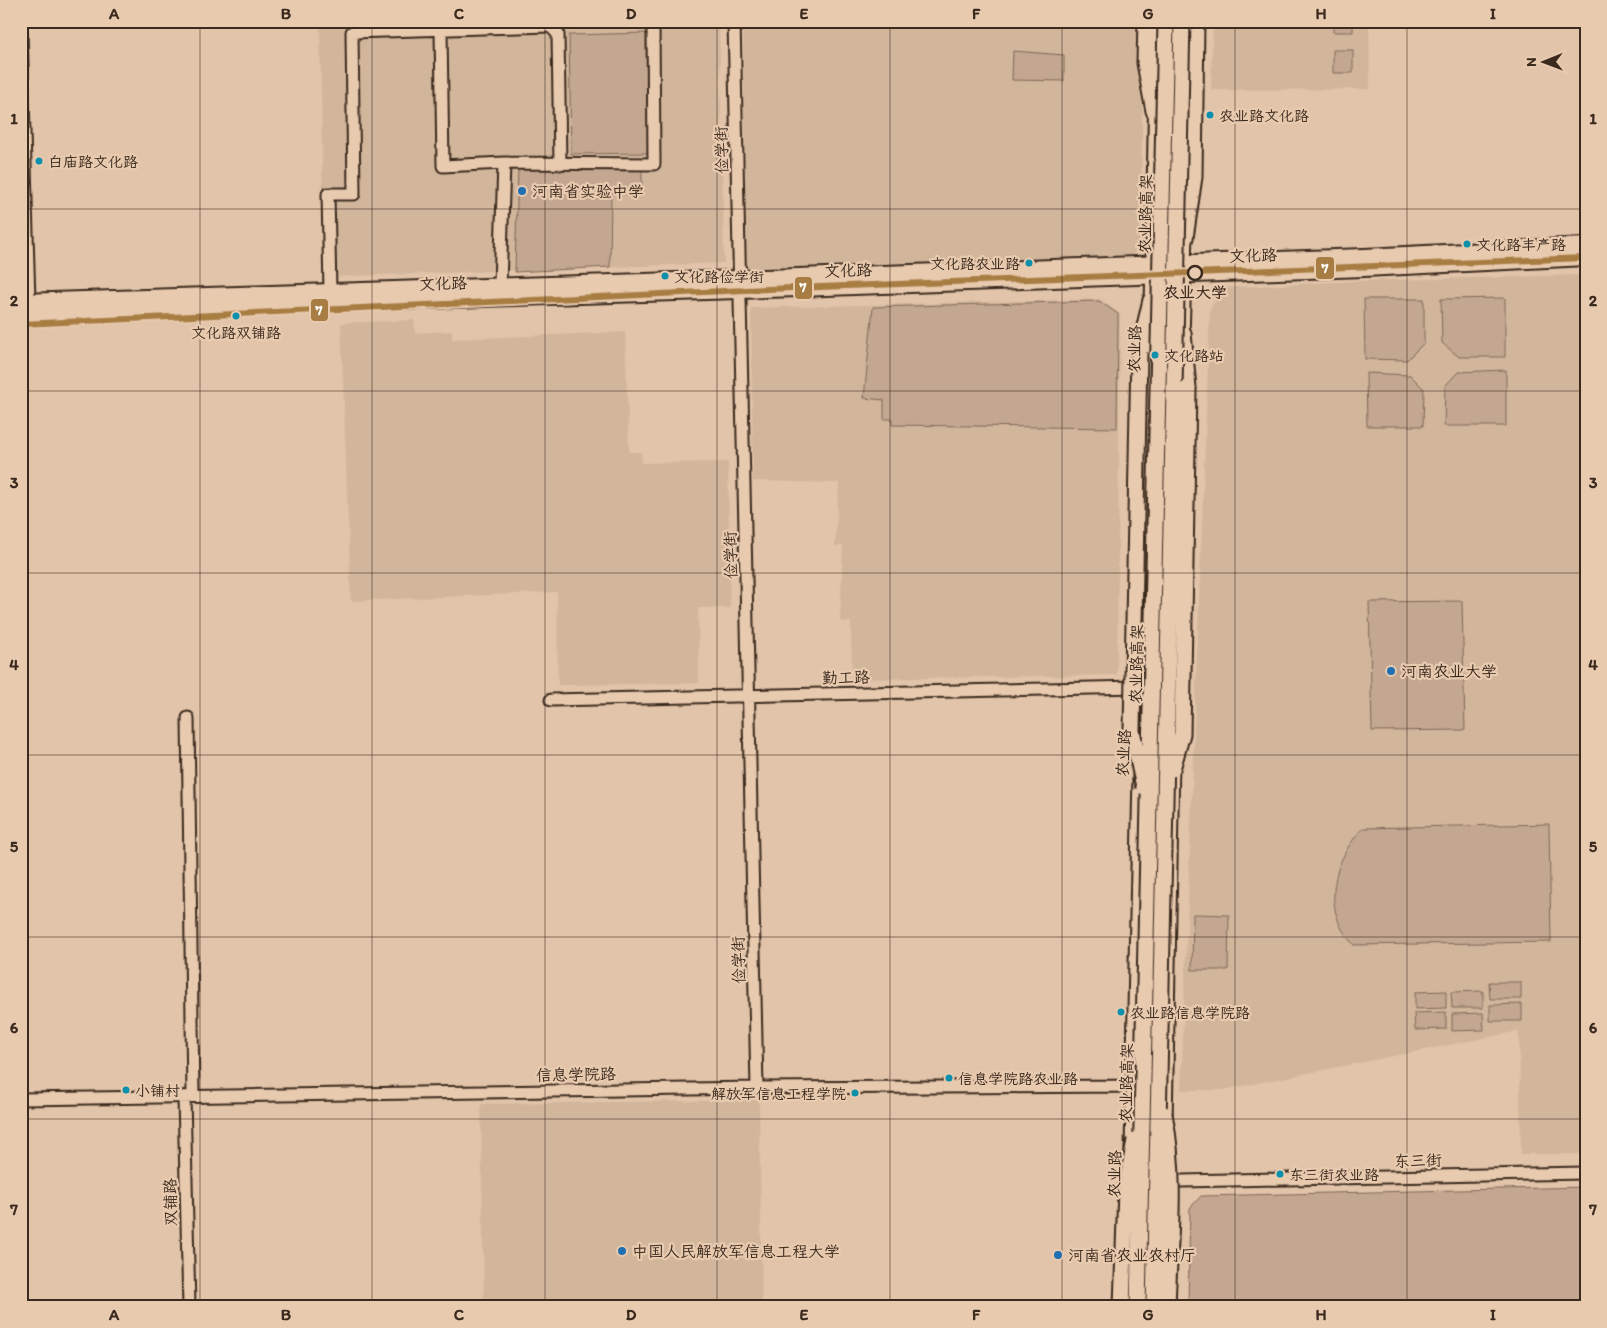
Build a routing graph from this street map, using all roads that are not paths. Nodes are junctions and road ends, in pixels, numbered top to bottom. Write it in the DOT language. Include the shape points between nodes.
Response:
graph roads {
  1 [pos="653,21"];
  2 [pos="734,21"];
  3 [pos="1146,21"];
  4 [pos="1156,21"];
  5 [pos="1166,21"];
  6 [pos="1182,21"];
  7 [pos="1191,21"];
  8 [pos="1196,21"];
  9 [pos="550,24"];
  10 [pos="21,30"];
  11 [pos="441,30"];
  12 [pos="1154,111"];
  13 [pos="504,163"];
  14 [pos="560,164"];
  15 [pos="1186,238"];
  16 [pos="1586,245"];
  17 [pos="1586,258"];
  18 [pos="1185,269"];
  19 [pos="1152,270"];
  20 [pos="740,284"];
  21 [pos="500,285"];
  22 [pos="330,291"];
  23 [pos="1151,300"];
  24 [pos="25,301"];
  25 [pos="21,314"];
  26 [pos="1183,333"];
  27 [pos="1142,686"];
  28 [pos="749,696"];
  29 [pos="551,700"];
  30 [pos="188,718"];
  31 [pos="1166,790"];
  32 [pos="1150,812"];
  33 [pos="1132,1086"];
  34 [pos="757,1088"];
  35 [pos="1159,1088"];
  36 [pos="188,1096"];
  37 [pos="21,1099"];
  38 [pos="1143,1100"];
  39 [pos="1586,1173"];
  40 [pos="1165,1181"];
  41 [pos="1130,1182"];
  42 [pos="188,1307"];
  43 [pos="1122,1307"];
  44 [pos="1128,1307"];
  45 [pos="1138,1307"];
  46 [pos="1154,1307"];
  47 [pos="1162,1307"];
  48 [pos="1167,1307"];
  1 -- 14 [label="street" via="654,164"];
  2 -- 20 [label="street, 俭学街"];
  3 -- 12 [label="highway" via="1144,63"];
  4 -- 12 [label="street, 农业路"];
  5 -- 32 [label="highway, 农业路高架, bridge"];
  6 -- 31 [label="highway, 农业路高架, bridge"];
  7 -- 15 [label="street"];
  8 -- 15 [label="highway" via="1194,177"];
  9 -- 11 [label="street"];
  9 -- 14 [label="street" via="558,34"];
  10 -- 24 [label="street"];
  11 -- 13 [label="street" via="443,166"];
  11 -- 22 [label="street" via="352,32 354,194 328,194"];
  12 -- 19 [label="street, 农业路"];
  13 -- 14 [label="street"];
  13 -- 21 [label="street"];
  15 -- 18 [label="street"];
  16 -- 18 [label="main road, 文化路"];
  17 -- 18 [label="main road, 文化路"];
  18 -- 19 [label="main road, 文化路"];
  18 -- 26 [label="street"];
  19 -- 20 [label="main road, 文化路"];
  19 -- 23 [label="street, 农业路"];
  20 -- 21 [label="main road, 文化路"];
  20 -- 25 [label="main road, 文化路"];
  20 -- 28 [label="street, 俭学街"];
  21 -- 22 [label="main road, 文化路"];
  22 -- 24 [label="main road, 文化路"];
  23 -- 27 [label="street, 农业路"];
  23 -- 32 [label="highway, bridge" via="1139,352 1132,730"];
  26 -- 31 [label="highway, bridge" via="1188,388 1182,734"];
  26 -- 40 [label="street"];
  27 -- 28 [label="street, 勤工路"];
  27 -- 33 [label="street, 农业路"];
  28 -- 29 [label="street, 勤工路"];
  28 -- 34 [label="street, 俭学街"];
  30 -- 36 [label="street, 双铺路"];
  31 -- 35 [label="highway, 农业路高架, bridge"];
  32 -- 38 [label="highway, 农业路高架, bridge"];
  33 -- 34 [label="street, 信息学院路"];
  33 -- 41 [label="street, 农业路"];
  34 -- 36 [label="street, 信息学院路"];
  35 -- 46 [label="highway, 农业路高架, bridge"];
  35 -- 48 [label="highway, bridge" via="1170,1153"];
  36 -- 37 [label="street, 信息学院路"];
  36 -- 42 [label="street, 双铺路"];
  38 -- 43 [label="highway, bridge" via="1126,1190"];
  38 -- 45 [label="highway, 农业路高架, bridge"];
  39 -- 40 [label="street, 东三街"];
  40 -- 41 [label="street, 东三街"];
  40 -- 47 [label="street"];
  41 -- 44 [label="street, 农业路"];
}
